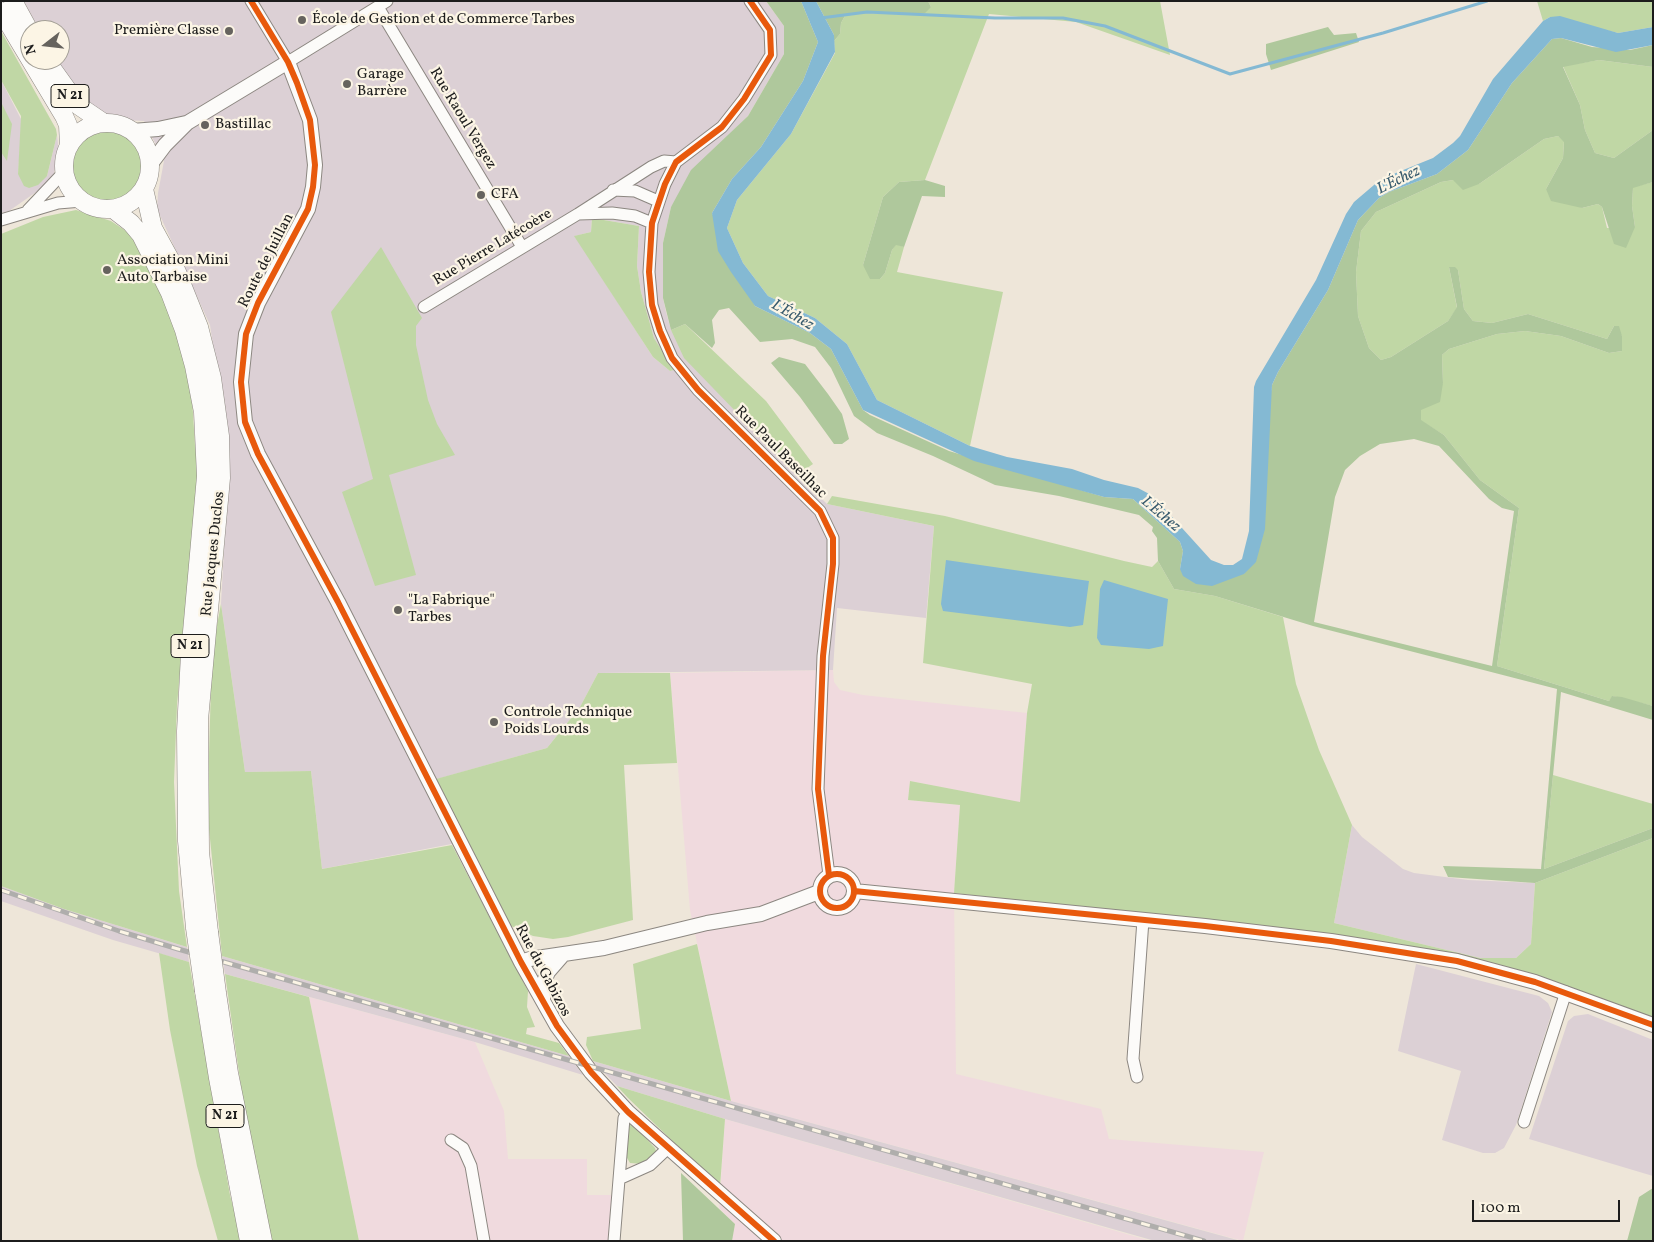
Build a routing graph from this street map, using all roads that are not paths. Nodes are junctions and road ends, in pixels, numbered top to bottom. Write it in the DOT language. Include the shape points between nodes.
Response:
graph roads {
  1 [pos="12,1"];
  2 [pos="251,1"];
  3 [pos="750,1"];
  4 [pos="382,4"];
  5 [pos="1,11"];
  6 [pos="23,20"];
  7 [pos="288,62"];
  8 [pos="53,70"];
  9 [pos="104,123"];
  10 [pos="186,123"];
  11 [pos="132,131"];
  12 [pos="69,146"];
  13 [pos="676,162"];
  14 [pos="150,165"];
  15 [pos="64,172"];
  16 [pos="144,190"];
  17 [pos="613,190"];
  18 [pos="82,201"];
  19 [pos="658,202"];
  20 [pos="114,209"];
  21 [pos="28,210"];
  22 [pos="578,214"];
  23 [pos="1,220"];
  24 [pos="652,223"];
  25 [pos="522,247"];
  26 [pos="424,307"];
  27 [pos="364,655"];
  28 [pos="829,875"];
  29 [pos="854,891"];
  30 [pos="820,892"];
  31 [pos="1143,920"];
  32 [pos="202,930"];
  33 [pos="562,956"];
  34 [pos="521,962"];
  35 [pos="210,992"];
  36 [pos="1566,992"];
  37 [pos="543,1002"];
  38 [pos="1653,1025"];
  39 [pos="1137,1077"];
  40 [pos="628,1112"];
  41 [pos="1524,1122"];
  42 [pos="451,1140"];
  43 [pos="668,1148"];
  44 [pos="621,1178"];
  45 [pos="249,1241"];
  46 [pos="263,1241"];
  47 [pos="484,1241"];
  48 [pos="614,1241"];
  49 [pos="774,1241"];
  1 -- 6 [label="main road"];
  2 -- 7 [label="street"];
  3 -- 13 [label="street, Rue Pierre Latécoère" via="770,30 771,54 744,99 722,127"];
  4 -- 7 [label="street"];
  4 -- 25 [label="street, Rue Raoul Vergez"];
  5 -- 12 [label="main road, N 21" via="64,116 69,130"];
  7 -- 10 [label="street"];
  7 -- 27 [label="street, Route de Juillan" via="310,120 315,165 313,187 308,209 258,303 246,334 241,382 245,422 258,454"];
  8 -- 9 [label="main road, N 21" via="78,106"];
  9 -- 11 [label="main road" via="114,123"];
  9 -- 12 [label="main road" via="83,130"];
  10 -- 11 [label="street"];
  10 -- 14 [label="street"];
  11 -- 14 [label="main road" via="142,140"];
  12 -- 15 [label="main road"];
  13 -- 17 [label="street, Rue Pierre Latécoère" via="664,161"];
  13 -- 19 [label="street, Rue Paul Baseilhac"];
  14 -- 16 [label="main road"];
  15 -- 18 [label="main road" via="67,183"];
  15 -- 21 [label="street"];
  16 -- 20 [label="main road" via="125,206"];
  16 -- 32 [label="main road, Rue Jacques Duclos / N 21" via="153,228 177,272 200,327 212,378 220,436 221,478 199,720"];
  17 -- 19 [label="street" via="635,190"];
  17 -- 22 [label="street, Rue Pierre Latécoère"];
  18 -- 20 [label="main road" via="97,208"];
  18 -- 21 [label="street"];
  19 -- 24 [label="street, Rue Paul Baseilhac"];
  20 -- 32 [label="main road, Rue Jacques Duclos / N 21" via="140,235 170,294 194,366 203,412 206,476 186,731 187,831"];
  21 -- 23 [label="street"];
  22 -- 24 [label="street, Rue Pierre Latécoère" via="612,213 635,216"];
  22 -- 25 [label="street, Rue Pierre Latécoère"];
  24 -- 28 [label="street, Rue Paul Baseilhac" via="649,255 652,306 672,358 698,390 820,511 834,538 823,656 818,790"];
  25 -- 26 [label="street, Rue Pierre Latécoère"];
  27 -- 34 [label="street, Rue du Gabizos"];
  28 -- 29 [label="street" via="835,873 848,877"];
  28 -- 30 [label="street" via="820,886"];
  29 -- 30 [label="street" via="850,902 838,908 826,904"];
  29 -- 31 [label="street"];
  30 -- 33 [label="street" via="761,914"];
  31 -- 36 [label="street" via="1331,941 1456,961"];
  31 -- 39 [label="street" via="1133,1059"];
  32 -- 35 [label="main road, N 21, bridge"];
  33 -- 34 [label="street"];
  33 -- 37 [label="street" via="548,972 543,984"];
  34 -- 37 [label="street, Rue du Gabizos"];
  35 -- 45 [label="main road, N 21" via="218,1078"];
  35 -- 46 [label="main road, N 21"];
  36 -- 38 [label="street"];
  36 -- 41 [label="street"];
  37 -- 40 [label="street, Rue du Gabizos" via="591,1072"];
  40 -- 43 [label="street, Rue du Gabizos"];
  40 -- 44 [label="street" via="624,1118"];
  42 -- 47 [label="street" via="463,1148 471,1166"];
  43 -- 44 [label="street" via="650,1165"];
  43 -- 49 [label="street, Rue du Gabizos"];
  44 -- 48 [label="street"];
}
